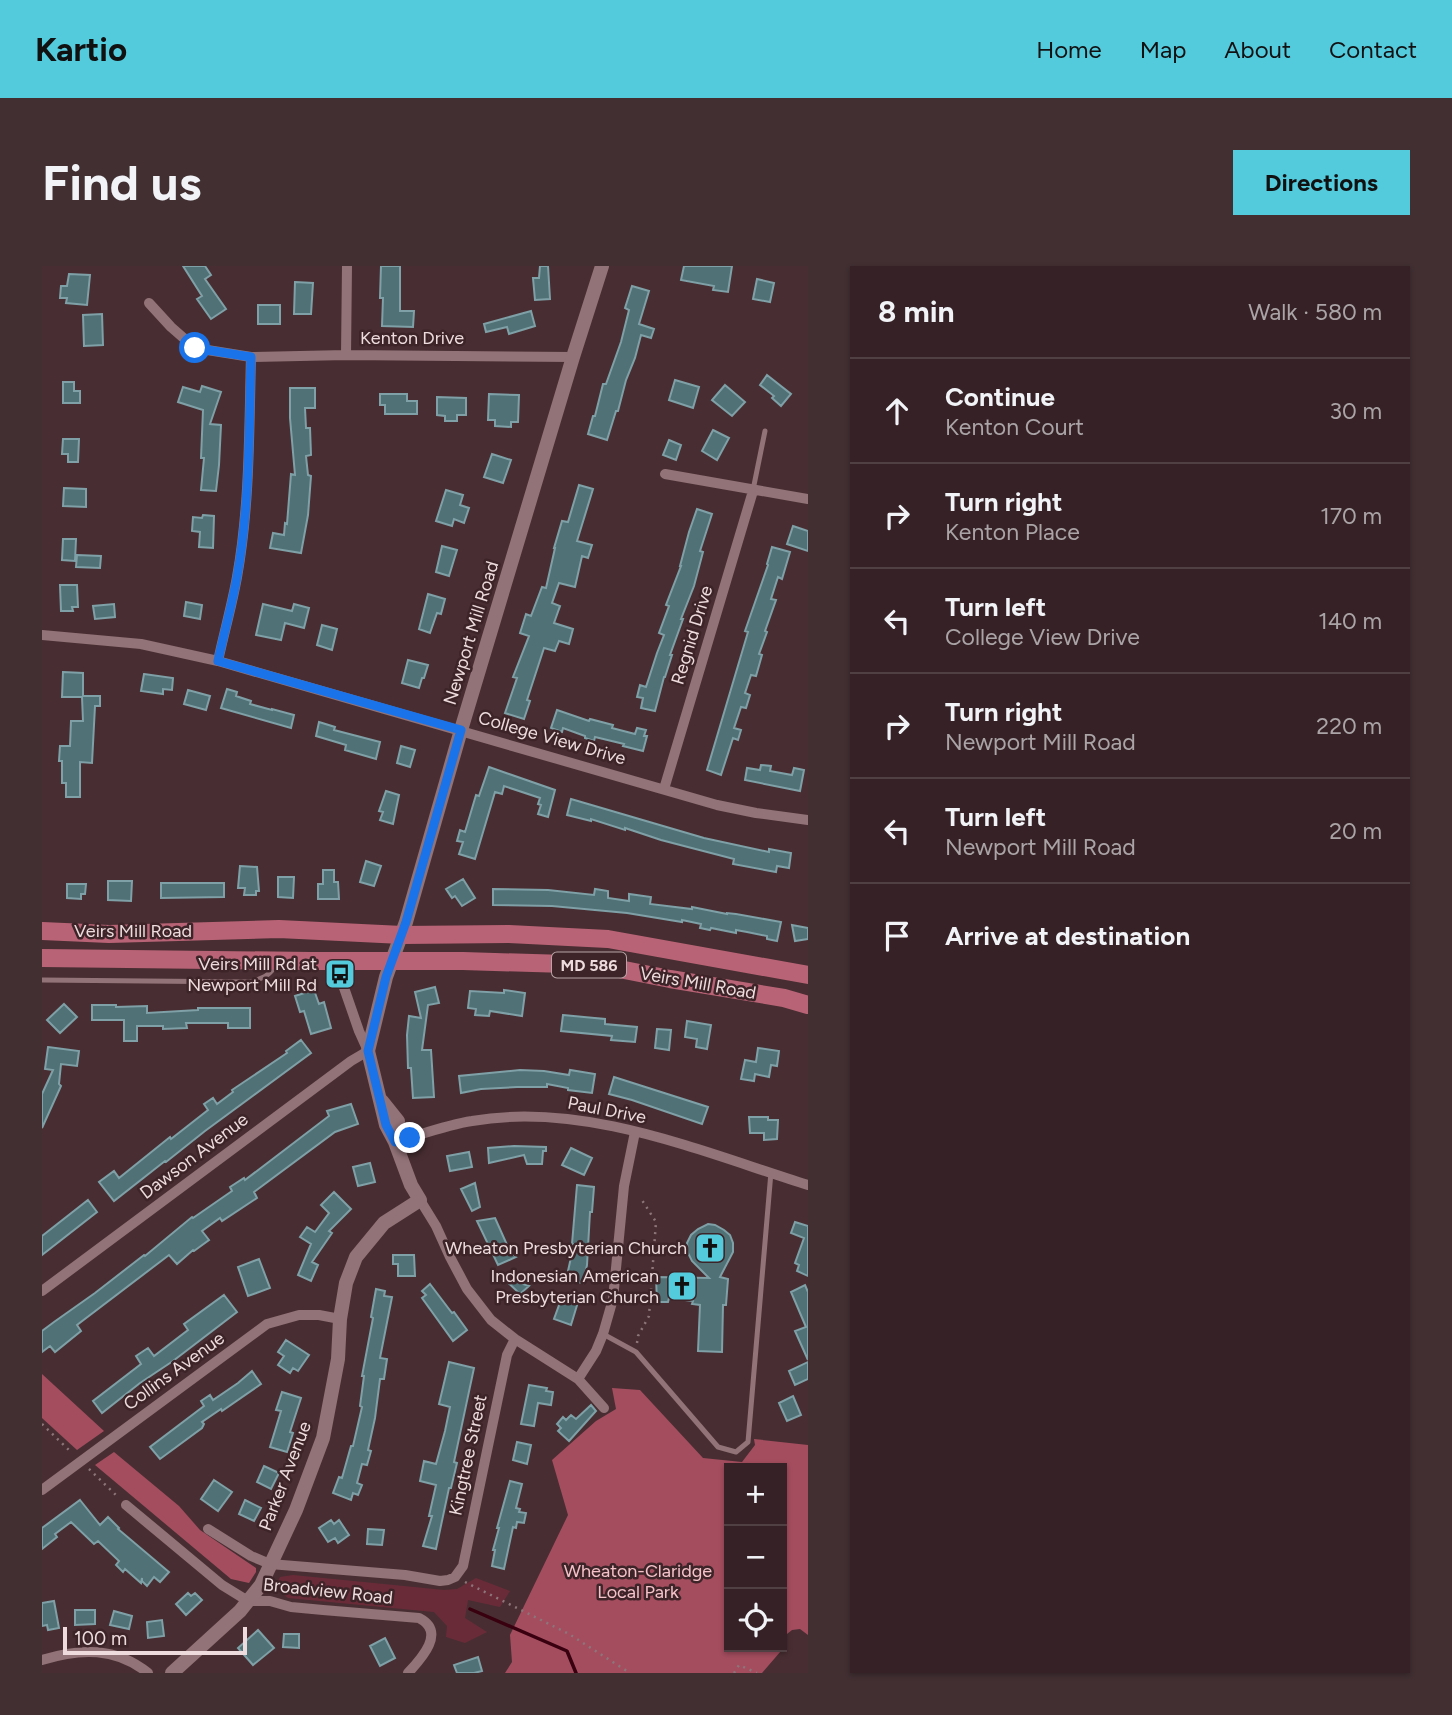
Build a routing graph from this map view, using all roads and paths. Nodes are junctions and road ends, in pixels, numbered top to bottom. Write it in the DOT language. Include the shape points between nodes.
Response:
graph roads {
  1 [pos="347,266"];
  2 [pos="602,266"];
  3 [pos="149,303"];
  4 [pos="346,355"];
  5 [pos="251,357"];
  6 [pos="573,357"];
  7 [pos="765,431"];
  8 [pos="665,474"];
  9 [pos="753,491"];
  10 [pos="808,499"];
  11 [pos="42,635"];
  12 [pos="218,661"];
  13 [pos="461,730"];
  14 [pos="664,789"];
  15 [pos="808,820"];
  16 [pos="42,931"];
  17 [pos="402,935"];
  18 [pos="42,958"];
  19 [pos="278,961"];
  20 [pos="391,961"];
  21 [pos="808,975"];
  22 [pos="42,980"];
  23 [pos="342,982"];
  24 [pos="808,1004"];
  25 [pos="368,1051"];
  26 [pos="635,1132"];
  27 [pos="395,1142"];
  28 [pos="771,1172"];
  29 [pos="808,1185"];
  30 [pos="640,1196"];
  31 [pos="420,1200"];
  32 [pos="42,1291"];
  33 [pos="340,1319"];
  34 [pos="603,1334"];
  35 [pos="515,1339"];
  36 [pos="636,1352"];
  37 [pos="578,1379"];
  38 [pos="604,1408"];
  39 [pos="42,1424"];
  40 [pos="72,1453"];
  41 [pos="89,1469"];
  42 [pos="42,1490"];
  43 [pos="126,1504"];
  44 [pos="208,1529"];
  45 [pos="271,1564"];
  46 [pos="455,1577"];
  47 [pos="248,1601"];
  48 [pos="42,1660"];
  49 [pos="148,1673"];
  50 [pos="172,1673"];
  51 [pos="408,1673"];
  52 [pos="630,1673"];
  53 [pos="734,1673"];
  54 [pos="757,1673"];
  1 -- 4 [label="street"];
  2 -- 6 [label="street, Newport Mill Road"];
  3 -- 5 [label="street, Kenton Drive" via="195,348"];
  4 -- 5 [label="street, Kenton Drive"];
  4 -- 6 [label="street, Kenton Drive"];
  5 -- 12 [label="street" via="245,515"];
  6 -- 13 [label="street, Newport Mill Road"];
  7 -- 9 [label="lane"];
  8 -- 9 [label="street"];
  9 -- 10 [label="street"];
  9 -- 14 [label="street, Regnid Drive"];
  11 -- 12 [label="street, College View Drive" via="141,644"];
  12 -- 13 [label="street, College View Drive"];
  13 -- 14 [label="street, College View Drive"];
  13 -- 17 [label="street, Newport Mill Road"];
  14 -- 15 [label="street, College View Drive" via="717,805"];
  16 -- 17 [label="main road, Veirs Mill Road / MD 586" via="109,934 279,929"];
  17 -- 20 [label="street, Newport Mill Road"];
  17 -- 21 [label="main road, Veirs Mill Road / MD 586" via="608,939"];
  18 -- 19 [label="main road, Veirs Mill Road / MD 586"];
  19 -- 20 [label="main road, Veirs Mill Road / MD 586"];
  19 -- 22 [label="lane" via="265,978 250,982"];
  20 -- 24 [label="main road, Veirs Mill Road / MD 586" via="599,965"];
  20 -- 25 [label="street, Newport Mill Road"];
  23 -- 25 [label="street, Newport Mill Road"];
  25 -- 27 [label="street, Newport Mill Road" via="386,1125"];
  25 -- 32 [label="street, Dawson Avenue"];
  26 -- 27 [label="street, Paul Drive" via="584,1121 517,1117 472,1121"];
  26 -- 28 [label="street, Paul Drive"];
  26 -- 34 [label="street" via="624,1186 613,1299"];
  27 -- 31 [label="street, Newport Mill Road"];
  28 -- 29 [label="street, Paul Drive"];
  28 -- 36 [label="lane" via="748,1442 736,1452 718,1447"];
  30 -- 36 [label="path" via="656,1222 649,1316 638,1336"];
  31 -- 33 [label="street, Parker Avenue" via="384,1223 356,1257"];
  31 -- 35 [label="street, Newport Mill Road" via="467,1289 491,1320"];
  33 -- 42 [label="street, Collins Avenue" via="299,1315 267,1324"];
  33 -- 45 [label="street, Parker Avenue" via="338,1359 323,1438"];
  34 -- 36 [label="lane"];
  34 -- 37 [label="street"];
  35 -- 37 [label="street, Newport Mill Road"];
  35 -- 46 [label="street, Kingtree Street" via="507,1354 463,1566"];
  37 -- 38 [label="street, Newport Mill Road"];
  39 -- 40 [label="path"];
  41 -- 43 [label="path"];
  43 -- 47 [label="street, Broadview Road" via="222,1585"];
  44 -- 45 [label="street, Broadview Road"];
  45 -- 46 [label="street, Broadview Road" via="440,1581"];
  45 -- 47 [label="street, Parker Avenue"];
  46 -- 52 [label="path" via="569,1634"];
  47 -- 50 [label="street, Parker Avenue"];
  47 -- 51 [label="street, Broadview Road" via="426,1621 432,1637"];
  48 -- 49 [label="street" via="83,1651 104,1653 126,1658"];
  53 -- 54 [label="path" via="739,1665"];
}
